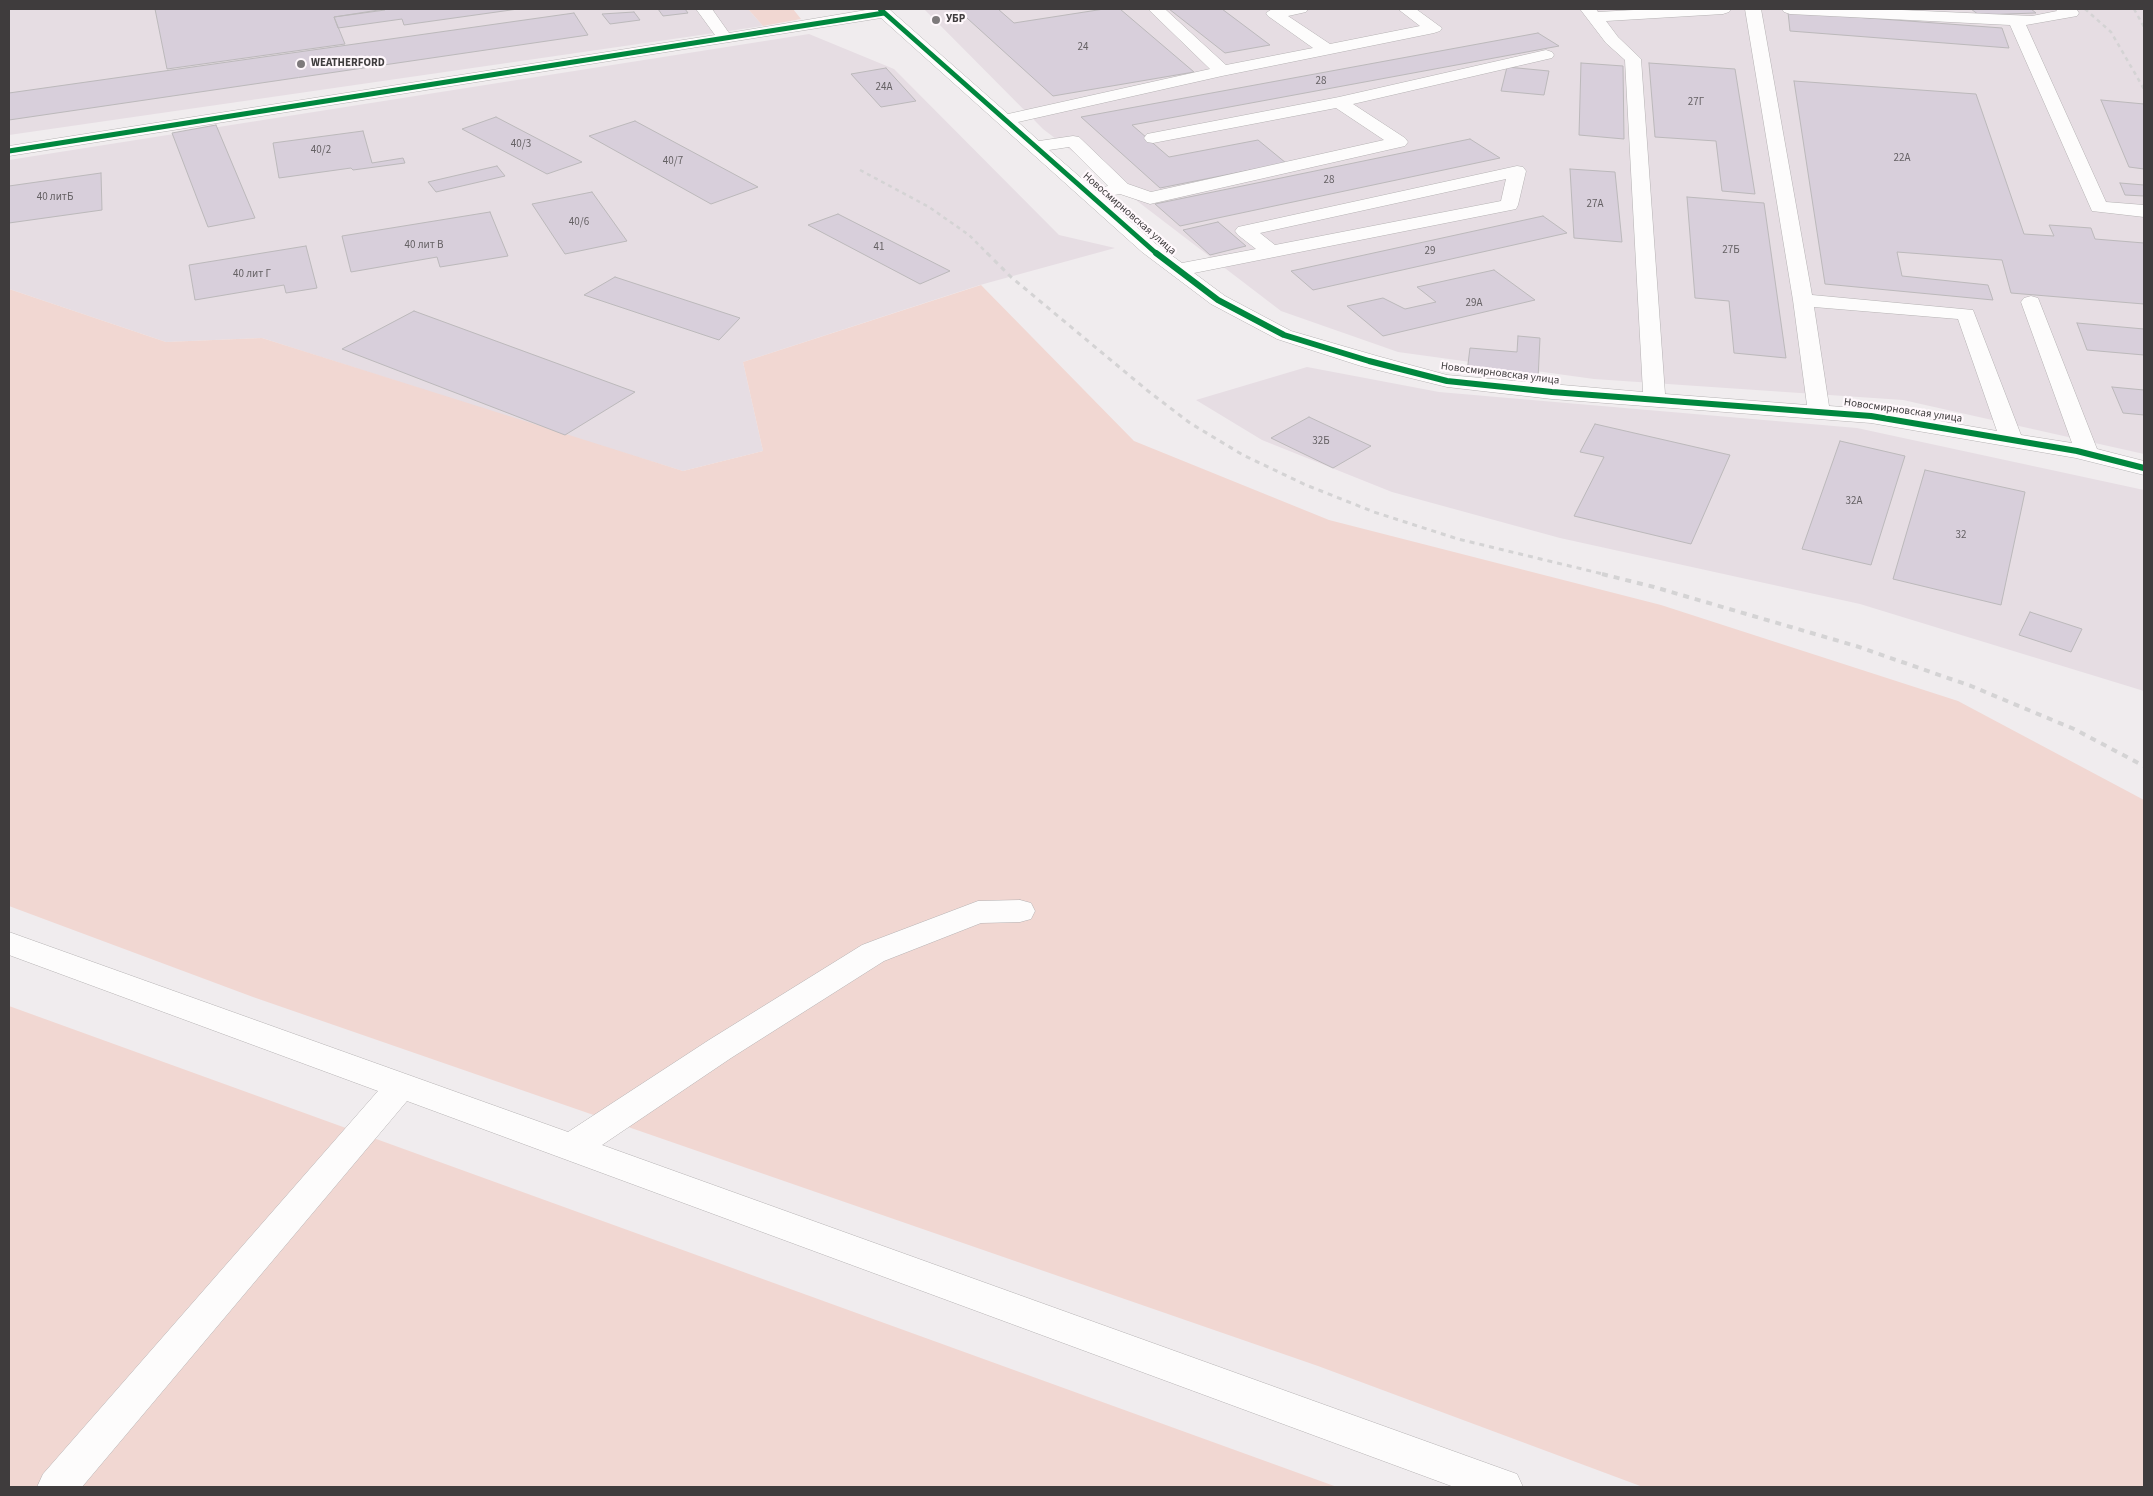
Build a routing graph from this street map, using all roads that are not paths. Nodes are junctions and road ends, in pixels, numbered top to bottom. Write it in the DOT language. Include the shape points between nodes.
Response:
graph roads {
  1 [pos="704,9"];
  2 [pos="1156,9"];
  3 [pos="1300,9"];
  4 [pos="1406,9"];
  5 [pos="1724,9"];
  6 [pos="1753,9"];
  7 [pos="1790,9"];
  8 [pos="2063,9"];
  9 [pos="1686,10"];
  10 [pos="882,11"];
  11 [pos="1591,13"];
  12 [pos="2016,20"];
  13 [pos="725,38"];
  14 [pos="1326,50"];
  15 [pos="1546,54"];
  16 [pos="1222,71"];
  17 [pos="1339,102"];
  18 [pos="1004,120"];
  19 [pos="1153,138"];
  20 [pos="1034,147"];
  21 [pos="9,151"];
  22 [pos="1121,188"];
  23 [pos="1090,196"];
  24 [pos="2144,211"];
  25 [pos="1271,252"];
  26 [pos="1178,270"];
  27 [pos="1803,300"];
  28 [pos="2031,302"];
  29 [pos="1654,400"];
  30 [pos="1819,412"];
  31 [pos="2012,440"];
  32 [pos="2087,453"];
  33 [pos="2144,468"];
  34 [pos="1020,910"];
  35 [pos="9,943"];
  36 [pos="400,1086"];
  37 [pos="571,1148"];
  38 [pos="57,1487"];
  39 [pos="1503,1487"];
  1 -- 13 [label="street"];
  2 -- 16 [label="street"];
  3 -- 14 [label="street" via="1274,13"];
  4 -- 14 [label="street" via="1434,28"];
  5 -- 9 [label="street"];
  6 -- 27 [label="street"];
  7 -- 12 [label="street"];
  8 -- 12 [label="street" via="2071,13 2032,21"];
  9 -- 11 [label="street"];
  10 -- 13 [label="street"];
  10 -- 18 [label="street, Новосмирновская улица"];
  11 -- 29 [label="street" via="1612,40 1633,59"];
  12 -- 24 [label="street" via="2100,207"];
  13 -- 21 [label="street"];
  14 -- 16 [label="street"];
  15 -- 17 [label="street"];
  16 -- 18 [label="street"];
  17 -- 19 [label="street"];
  17 -- 22 [label="street" via="1399,142 1150,198"];
  18 -- 20 [label="street, Новосмирновская улица"];
  20 -- 22 [label="street" via="1073,141"];
  20 -- 23 [label="street, Новосмирновская улица"];
  22 -- 23 [label="street"];
  23 -- 26 [label="street, Новосмирновская улица"];
  25 -- 25 [label="street" via="1509,206 1518,171 1245,231"];
  25 -- 26 [label="street"];
  26 -- 29 [label="street, Новосмирновская улица" via="1218,300 1284,335 1369,361 1447,381"];
  27 -- 30 [label="street"];
  27 -- 31 [label="street" via="1966,314"];
  28 -- 32 [label="street"];
  29 -- 30 [label="street, Новосмирновская улица"];
  30 -- 31 [label="street, Новосмирновская улица" via="1871,416"];
  31 -- 32 [label="street, Новосмирновская улица"];
  32 -- 33 [label="street, Новосмирновская улица"];
  34 -- 37 [label="street" via="978,912 872,953"];
  35 -- 36 [label="street"];
  36 -- 37 [label="street"];
  36 -- 38 [label="street"];
  37 -- 39 [label="street"];
}
